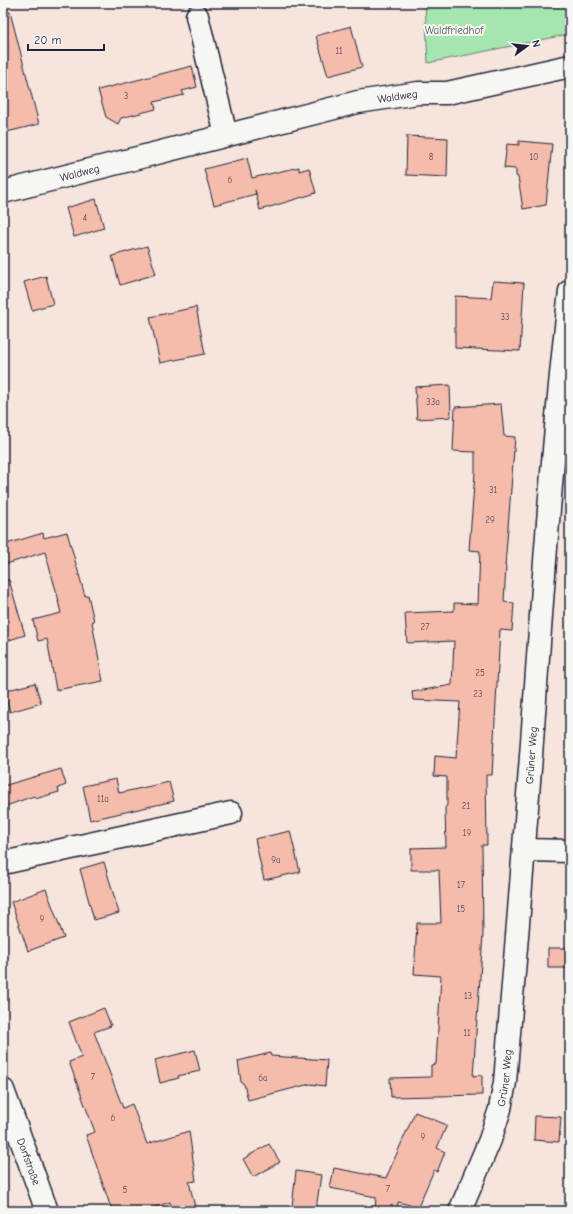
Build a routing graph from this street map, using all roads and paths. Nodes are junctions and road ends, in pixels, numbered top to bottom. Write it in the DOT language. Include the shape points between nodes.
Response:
graph roads {
  1 [pos="197,16"];
  2 [pos="570,66"];
  3 [pos="226,135"];
  4 [pos="3,192"];
  5 [pos="570,291"];
  6 [pos="231,813"];
  7 [pos="524,850"];
  8 [pos="570,851"];
  9 [pos="3,863"];
  10 [pos="3,1090"];
  11 [pos="47,1211"];
  12 [pos="460,1211"];
  1 -- 3 [label="street"];
  2 -- 3 [label="street, Waldweg" via="447,93 418,93 358,102"];
  3 -- 4 [label="street, Waldweg"];
  5 -- 7 [label="street, Grüner Weg" via="544,570"];
  6 -- 9 [label="street"];
  7 -- 8 [label="street"];
  7 -- 12 [label="street, Grüner Weg" via="504,1089 490,1140"];
  10 -- 11 [label="street, Dorfstraße"];
}
